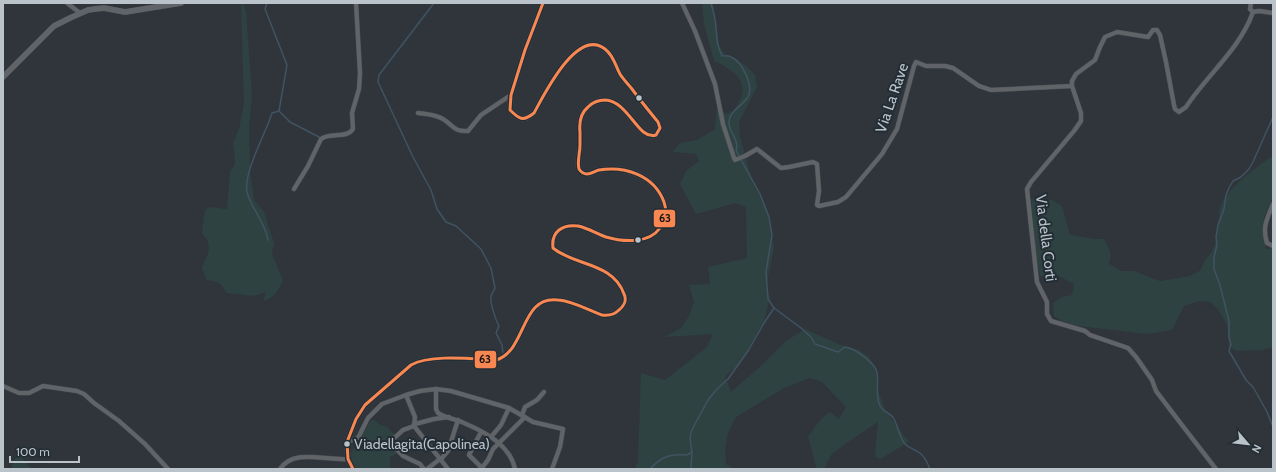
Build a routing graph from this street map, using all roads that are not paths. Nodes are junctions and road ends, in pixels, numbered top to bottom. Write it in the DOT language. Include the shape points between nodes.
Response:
graph roads {
  1 [pos="67,3"];
  2 [pos="181,3"];
  3 [pos="356,3"];
  4 [pos="543,3"];
  5 [pos="682,3"];
  6 [pos="1251,3"];
  7 [pos="1253,12"];
  8 [pos="80,13"];
  9 [pos="1273,13"];
  10 [pos="3,77"];
  11 [pos="1072,86"];
  12 [pos="511,95"];
  13 [pos="418,113"];
  14 [pos="294,189"];
  15 [pos="1273,204"];
  16 [pos="1273,246"];
  17 [pos="3,386"];
  18 [pos="436,389"];
  19 [pos="544,392"];
  20 [pos="406,394"];
  21 [pos="509,408"];
  22 [pos="524,416"];
  23 [pos="449,417"];
  24 [pos="458,420"];
  25 [pos="415,425"];
  26 [pos="481,432"];
  27 [pos="491,437"];
  28 [pos="347,442"];
  29 [pos="499,442"];
  30 [pos="348,459"];
  31 [pos="441,460"];
  32 [pos="484,468"];
  33 [pos="168,469"];
  34 [pos="280,469"];
  35 [pos="353,469"];
  36 [pos="424,469"];
  37 [pos="427,469"];
  38 [pos="448,469"];
  39 [pos="515,469"];
  40 [pos="552,469"];
  41 [pos="1216,469"];
  1 -- 8 [label="street"];
  2 -- 8 [label="street" via="125,12 104,8"];
  3 -- 14 [label="street" via="360,81 352,108 353,129 349,133 324,136 319,141"];
  4 -- 12 [label="street"];
  5 -- 11 [label="street, Via La Rave" via="696,31 715,84 734,158 737,159 757,149 781,168 816,163 819,174 817,205 820,206 838,202 846,197 882,154 897,129 916,62 926,66 953,68 979,86 991,90"];
  6 -- 7 [label="street" via="1250,9"];
  7 -- 9 [label="street"];
  7 -- 11 [label="street" via="1233,49 1181,111 1177,111 1174,105 1160,35 1156,30 1148,37 1117,32 1105,37 1096,60 1076,74"];
  8 -- 10 [label="street" via="54,26"];
  11 -- 41 [label="street, Via della Corti" via="1081,119 1027,189 1037,282 1047,302 1048,318 1128,348 1185,430"];
  12 -- 13 [label="street" via="481,115 468,131 455,130 430,114"];
  12 -- 28 [label="street" via="510,110 520,118 530,117 572,55 587,45 596,44 610,53 620,74 658,122 659,131 653,136 644,133 617,103 601,100 592,103 586,108 579,124 579,169 588,174 598,170 617,169 644,177 660,193 665,204 662,227 648,238 629,240 607,237 572,226 557,231 552,241 553,248 604,271 621,285 625,303 618,311 612,315 602,315 559,300 543,301 531,312 516,342 503,358 417,361 366,405 356,419"];
  15 -- 16 [label="street" via="1264,233 1267,243"];
  17 -- 33 [label="street" via="19,393 29,393 43,386 84,394 145,444"];
  18 -- 20 [label="street"];
  18 -- 21 [label="street"];
  18 -- 23 [label="street" via="436,409 440,414"];
  19 -- 22 [label="street" via="525,407"];
  20 -- 25 [label="street" via="415,417"];
  20 -- 28 [label="street" via="382,404 368,418 358,438"];
  21 -- 22 [label="street"];
  21 -- 27 [label="street" via="501,425"];
  22 -- 29 [label="street"];
  22 -- 40 [label="street" via="533,422 563,429"];
  23 -- 24 [label="street"];
  23 -- 25 [label="street"];
  24 -- 26 [label="street"];
  24 -- 31 [label="street" via="448,451"];
  25 -- 31 [label="street"];
  25 -- 36 [label="street" via="403,430 390,442 403,456 420,464"];
  26 -- 27 [label="street"];
  26 -- 32 [label="street" via="469,455"];
  27 -- 29 [label="street"];
  28 -- 30 [label="street"];
  29 -- 32 [label="street"];
  29 -- 39 [label="street" via="511,457"];
  30 -- 34 [label="street" via="300,458 289,460"];
  30 -- 35 [label="street"];
  31 -- 37 [label="street"];
  31 -- 38 [label="street"];
}
